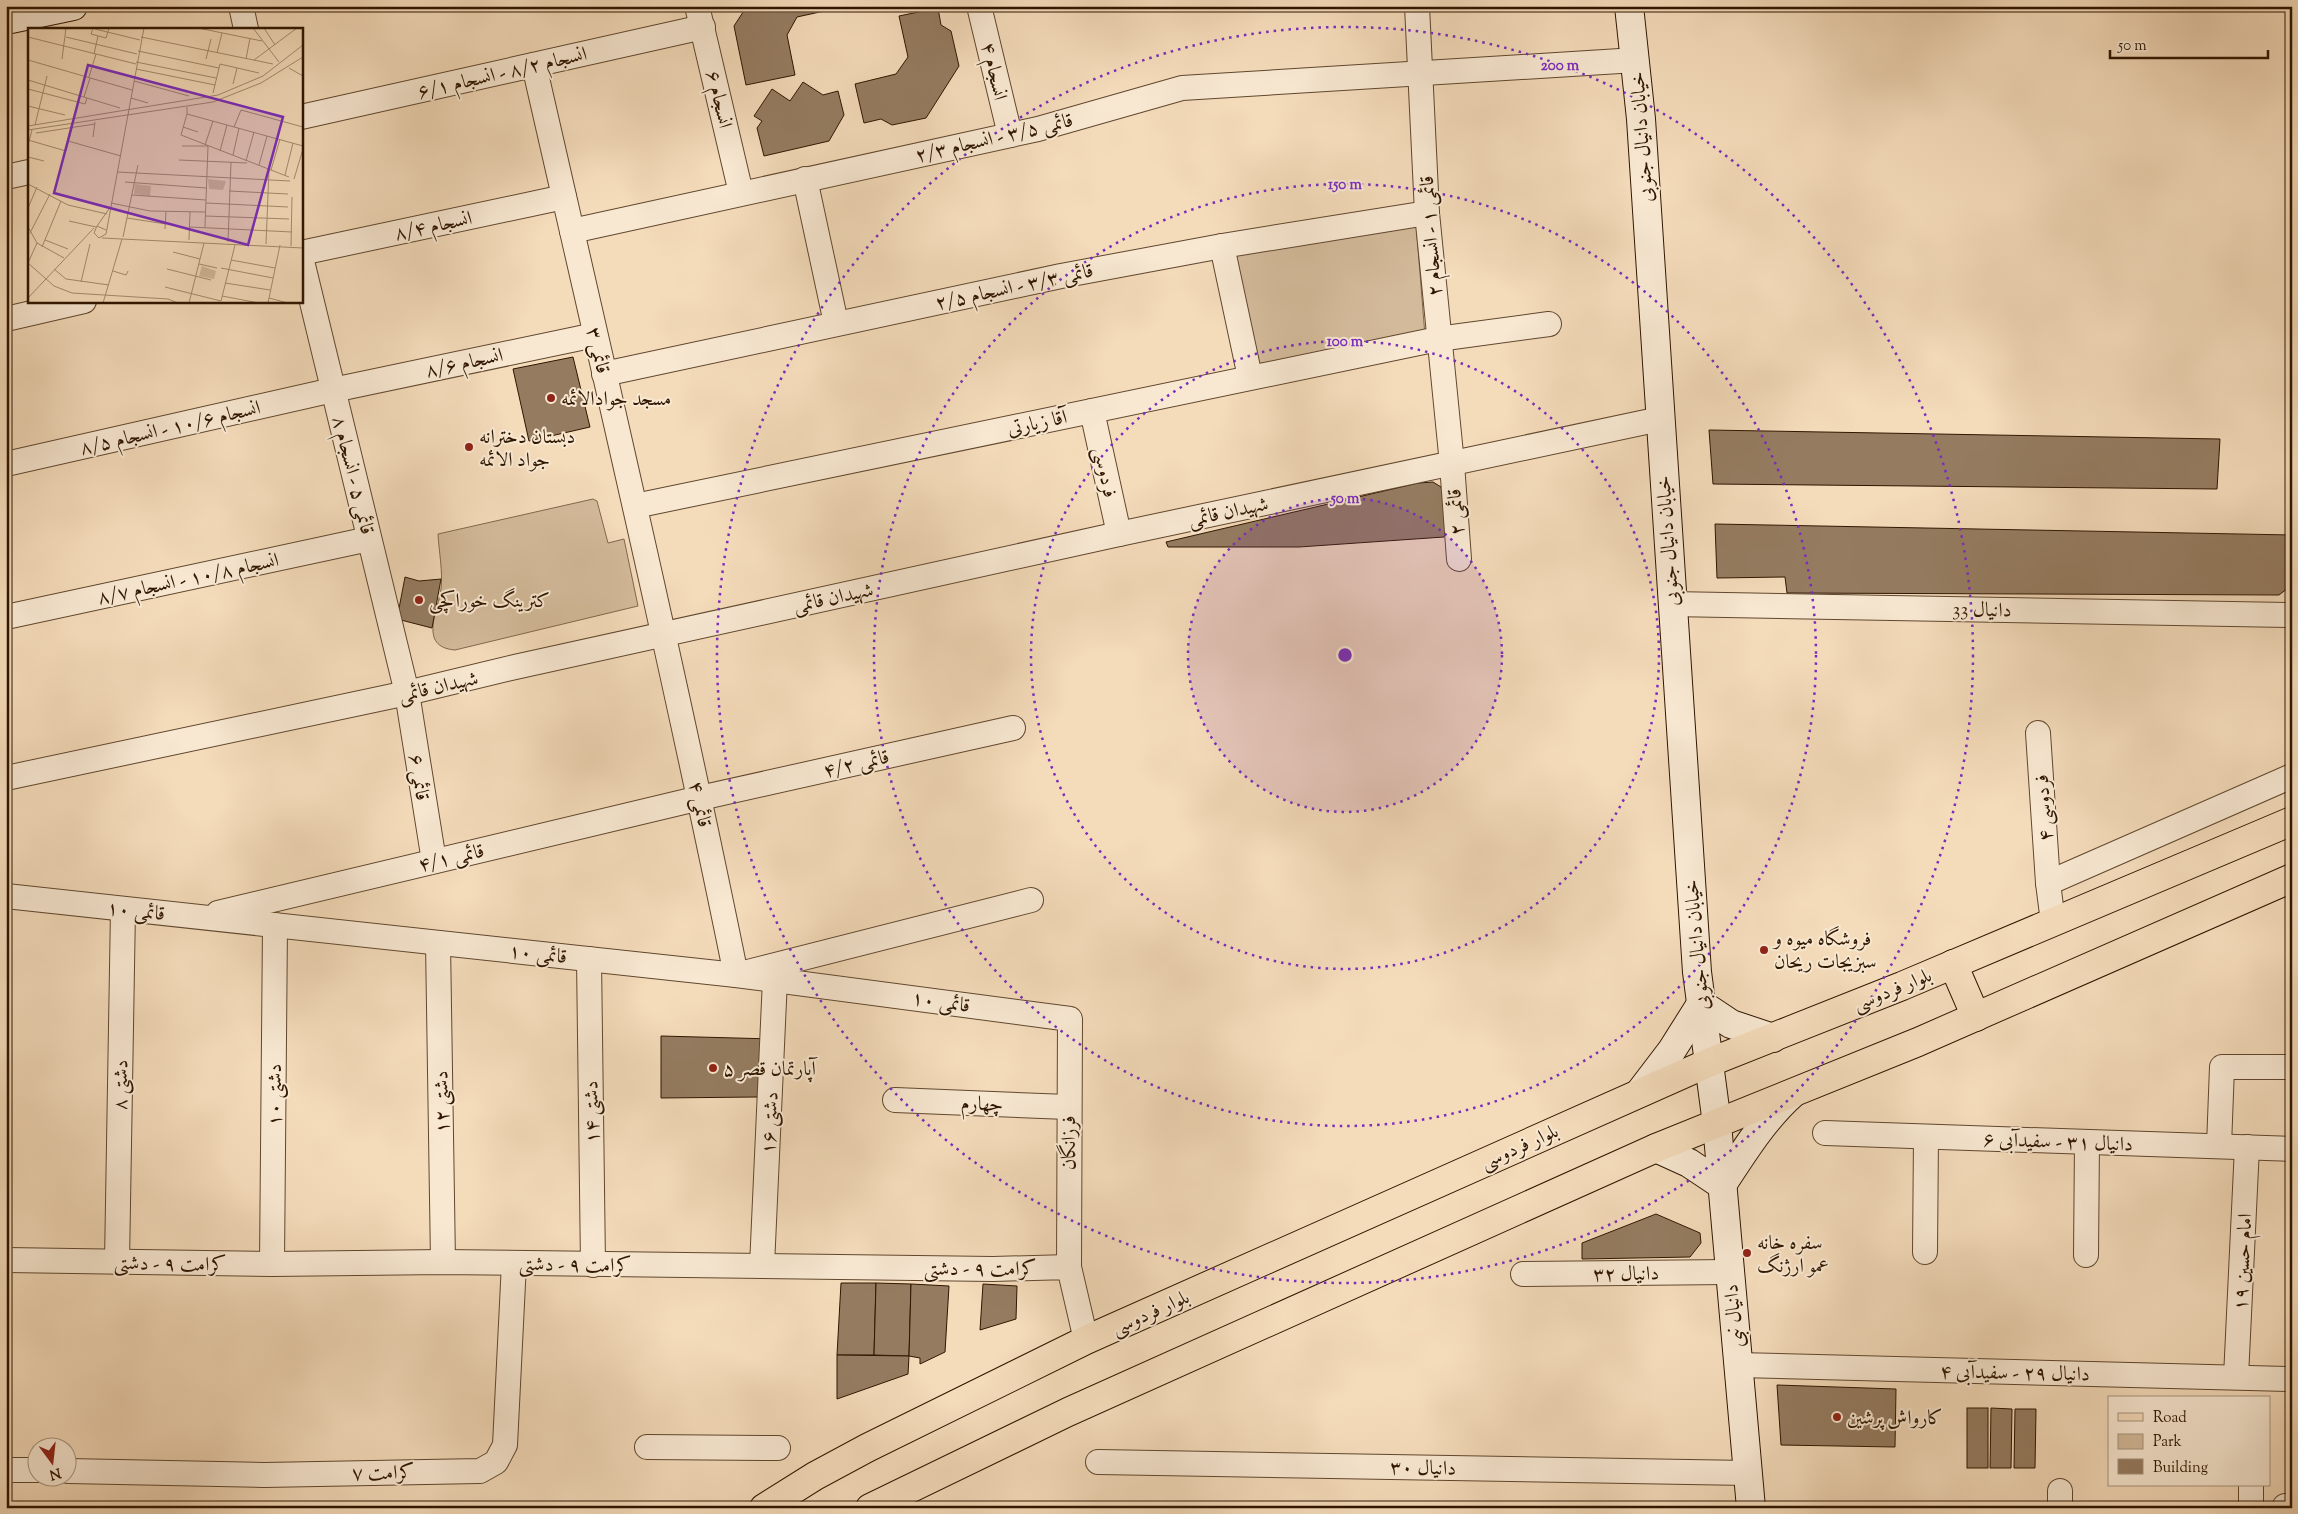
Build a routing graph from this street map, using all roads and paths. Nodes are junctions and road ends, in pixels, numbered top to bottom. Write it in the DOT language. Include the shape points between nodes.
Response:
graph roads {
  1 [pos="72,6"];
  2 [pos="241,6"];
  3 [pos="979,6"];
  4 [pos="1417,6"];
  5 [pos="1632,10"];
  6 [pos="700,16"];
  7 [pos="6,20"];
  8 [pos="246,28"];
  9 [pos="1636,60"];
  10 [pos="534,65"];
  11 [pos="1420,73"];
  12 [pos="302,117"];
  13 [pos="1010,135"];
  14 [pos="28,172"];
  15 [pos="6,177"];
  16 [pos="805,179"];
  17 [pos="741,193"];
  18 [pos="564,197"];
  19 [pos="1427,213"];
  20 [pos="572,232"];
  21 [pos="1222,246"];
  22 [pos="302,253"];
  23 [pos="302,261"];
  24 [pos="80,302"];
  25 [pos="6,319"];
  26 [pos="836,323"];
  27 [pos="1549,324"];
  28 [pos="595,335"];
  29 [pos="1438,339"];
  30 [pos="604,374"];
  31 [pos="1250,377"];
  32 [pos="333,390"];
  33 [pos="1092,411"];
  34 [pos="1660,419"];
  35 [pos="6,464"];
  36 [pos="1452,464"];
  37 [pos="635,506"];
  38 [pos="1119,534"];
  39 [pos="369,539"];
  40 [pos="1459,559"];
  41 [pos="1671,604"];
  42 [pos="2292,615"];
  43 [pos="6,617"];
  44 [pos="664,634"];
  45 [pos="407,693"];
  46 [pos="1013,728"];
  47 [pos="2038,733"];
  48 [pos="2292,776"];
  49 [pos="6,778"];
  50 [pos="700,798"];
  51 [pos="2292,821"];
  52 [pos="434,861"];
  53 [pos="2292,878"];
  54 [pos="2048,882"];
  55 [pos="6,896"];
  56 [pos="1031,900"];
  57 [pos="123,909"];
  58 [pos="202,917"];
  59 [pos="2053,922"];
  60 [pos="275,925"];
  61 [pos="438,943"];
  62 [pos="589,959"];
  63 [pos="1953,964"];
  64 [pos="736,975"];
  65 [pos="775,979"];
  66 [pos="1701,1004"];
  67 [pos="1976,1017"];
  68 [pos="1070,1019"];
  69 [pos="1773,1038"];
  70 [pos="1708,1063"];
  71 [pos="2292,1067"];
  72 [pos="1640,1092"];
  73 [pos="1792,1094"];
  74 [pos="895,1100"];
  75 [pos="1068,1107"];
  76 [pos="1716,1124"];
  77 [pos="1825,1133"];
  78 [pos="1926,1136"];
  79 [pos="2088,1142"];
  80 [pos="2219,1146"];
  81 [pos="2247,1147"];
  82 [pos="1656,1148"];
  83 [pos="2292,1149"];
  84 [pos="1722,1185"];
  85 [pos="1925,1252"];
  86 [pos="2086,1255"];
  87 [pos="6,1260"];
  88 [pos="117,1262"];
  89 [pos="443,1262"];
  90 [pos="514,1263"];
  91 [pos="272,1264"];
  92 [pos="593,1265"];
  93 [pos="762,1266"];
  94 [pos="1069,1267"];
  95 [pos="1729,1272"];
  96 [pos="1523,1274"];
  97 [pos="1086,1340"];
  98 [pos="1738,1365"];
  99 [pos="2292,1378"];
  100 [pos="2247,1384"];
  101 [pos="647,1447"];
  102 [pos="778,1448"];
  103 [pos="1098,1462"];
  104 [pos="6,1470"];
  105 [pos="28,1470"];
  106 [pos="78,1471"];
  107 [pos="1748,1473"];
  108 [pos="2251,1486"];
  109 [pos="764,1508"];
  110 [pos="870,1508"];
  111 [pos="1751,1508"];
  112 [pos="2251,1508"];
  1 -- 7 [label="main road"];
  2 -- 8 [label="street"];
  3 -- 13 [label="street, انسجام ۴"];
  4 -- 11 [label="street, قائمی ۱ - انسجام ۲"];
  5 -- 9 [label="main road, خیابان دانیال جنوبی"];
  6 -- 10 [label="street, انسجام ۸/۲ - انسجام ۶/۱"];
  6 -- 17 [label="street, انسجام ۶"];
  9 -- 11 [label="street, قائمی ۳/۵ - انسجام ۲/۳"];
  9 -- 34 [label="main road, خیابان دانیال جنوبی"];
  10 -- 12 [label="street, انسجام ۸/۲ - انسجام ۶/۱"];
  10 -- 18 [label="street, قائمی ۳"];
  11 -- 13 [label="street, قائمی ۳/۵ - انسجام ۲/۳" via="1182,88"];
  11 -- 19 [label="street, قائمی ۱ - انسجام ۲"];
  13 -- 16 [label="street, قائمی ۳/۵ - انسجام ۲/۳"];
  14 -- 15 [label="street"];
  16 -- 17 [label="street, قائمی ۳/۵ - انسجام ۲/۳"];
  16 -- 26 [label="street"];
  17 -- 20 [label="street, قائمی ۳/۵ - انسجام ۲/۳"];
  18 -- 20 [label="street, قائمی ۳"];
  18 -- 22 [label="street, انسجام ۸/۴"];
  19 -- 21 [label="street, قائمی ۳/۳ - انسجام ۲/۵"];
  19 -- 29 [label="street, قائمی ۱ - انسجام ۲"];
  20 -- 28 [label="street, قائمی ۳"];
  21 -- 26 [label="street, قائمی ۳/۳ - انسجام ۲/۵"];
  21 -- 31 [label="street"];
  23 -- 32 [label="street, قائمی ۵ - انسجام ۸"];
  24 -- 25 [label="street"];
  26 -- 30 [label="street, قائمی ۳/۳ - انسجام ۲/۵"];
  27 -- 29 [label="street, آقا زیارتی"];
  28 -- 30 [label="street, قائمی ۳"];
  28 -- 32 [label="street, انسجام ۸/۶"];
  29 -- 31 [label="street, آقا زیارتی"];
  29 -- 36 [label="street, قائمی ۱ - انسجام ۲"];
  30 -- 37 [label="street, قائمی ۳"];
  31 -- 33 [label="street, آقا زیارتی"];
  32 -- 35 [label="street, انسجام ۱۰/۶ - انسجام ۸/۵"];
  32 -- 39 [label="street, قائمی ۵ - انسجام ۸"];
  33 -- 37 [label="street, آقا زیارتی"];
  33 -- 38 [label="street, فردوسی"];
  34 -- 36 [label="street, شهیدان قائمی"];
  34 -- 41 [label="main road, خیابان دانیال جنوبی"];
  36 -- 38 [label="street, شهیدان قائمی"];
  36 -- 40 [label="street, قائمی ۲"];
  37 -- 44 [label="street, قائمی ۳"];
  38 -- 44 [label="street, شهیدان قائمی"];
  39 -- 43 [label="street, انسجام ۱۰/۸ - انسجام ۸/۷"];
  39 -- 45 [label="street, قائمی ۵ - انسجام ۸"];
  41 -- 42 [label="street, دانیال 33"];
  41 -- 66 [label="main road, خیابان دانیال جنوبی"];
  44 -- 45 [label="street, شهیدان قائمی"];
  44 -- 50 [label="street, قائمی ۴"];
  45 -- 49 [label="street, شهیدان قائمی"];
  45 -- 52 [label="street, قائمی ۶"];
  46 -- 50 [label="street, قائمی ۴/۲"];
  47 -- 54 [label="street, فردوسی ۴"];
  48 -- 54 [label="street"];
  50 -- 52 [label="street, قائمی ۴/۱"];
  50 -- 64 [label="street, قائمی ۴"];
  51 -- 59 [label="main road, بلوار فردوسی"];
  52 -- 58 [label="street, قائمی ۴/۱"];
  53 -- 67 [label="main road"];
  54 -- 59 [label="street, فردوسی ۴"];
  55 -- 57 [label="street, قائمی ۱۰"];
  56 -- 64 [label="street"];
  57 -- 58 [label="street, قائمی ۱۰"];
  57 -- 88 [label="street, دشتی ۸"];
  58 -- 60 [label="street, قائمی ۱۰"];
  59 -- 63 [label="main road, بلوار فردوسی"];
  60 -- 61 [label="street, قائمی ۱۰"];
  60 -- 91 [label="street, دشتی ۱۰"];
  61 -- 62 [label="street, قائمی ۱۰"];
  61 -- 89 [label="street, دشتی ۱۲"];
  62 -- 64 [label="street, قائمی ۱۰"];
  62 -- 92 [label="street, دشتی ۱۴"];
  63 -- 67 [label="main road"];
  63 -- 69 [label="main road, بلوار فردوسی"];
  64 -- 65 [label="street, قائمی ۱۰"];
  65 -- 68 [label="street, قائمی ۱۰"];
  65 -- 93 [label="street, دشتی ۱۶"];
  66 -- 69 [label="main road" via="1731,1024"];
  66 -- 70 [label="main road, خیابان دانیال جنوبی"];
  66 -- 72 [label="main road"];
  67 -- 73 [label="main road"];
  68 -- 75 [label="street, فرزانگان"];
  69 -- 70 [label="main road, بلوار فردوسی"];
  70 -- 72 [label="main road, بلوار فردوسی"];
  70 -- 76 [label="main road, خیابان دانیال جنوبی"];
  71 -- 80 [label="street" via="2222,1067"];
  72 -- 97 [label="main road, بلوار فردوسی"];
  73 -- 76 [label="main road"];
  73 -- 84 [label="main road" via="1776,1108"];
  74 -- 75 [label="street, چهارم"];
  75 -- 94 [label="street, فرزانگان"];
  76 -- 82 [label="main road"];
  76 -- 84 [label="main road, دانیال نبی"];
  77 -- 78 [label="street, دانیال ۳۱ - سفیدآبی ۶"];
  78 -- 79 [label="street, دانیال ۳۱ - سفیدآبی ۶"];
  78 -- 85 [label="street"];
  79 -- 80 [label="street, دانیال ۳۱ - سفیدآبی ۶"];
  79 -- 86 [label="street"];
  80 -- 81 [label="street, دانیال ۳۱ - سفیدآبی ۶"];
  81 -- 83 [label="street, دانیال ۳۱ - سفیدآبی ۶"];
  81 -- 100 [label="street, امام حسین ۱۹"];
  82 -- 84 [label="main road" via="1689,1163"];
  82 -- 110 [label="main road" via="1068,1412"];
  84 -- 95 [label="main road, دانیال نبی"];
  87 -- 88 [label="street, کرامت ۹ - دشتی"];
  88 -- 91 [label="street, کرامت ۹ - دشتی"];
  89 -- 90 [label="street, کرامت ۹ - دشتی"];
  89 -- 91 [label="street, کرامت ۹ - دشتی"];
  90 -- 92 [label="street, کرامت ۹ - دشتی"];
  90 -- 106 [label="street, کرامت ۷" via="505,1445 496,1462 480,1471 264,1474"];
  92 -- 93 [label="street, کرامت ۹ - دشتی"];
  93 -- 94 [label="street, کرامت ۹ - دشتی"];
  94 -- 97 [label="street"];
  95 -- 96 [label="street, دانیال ۳۲"];
  95 -- 98 [label="main road, دانیال نبی"];
  97 -- 109 [label="main road, بلوار فردوسی" via="867,1448"];
  98 -- 100 [label="street, دانیال ۲۹ - سفیدآبی ۴"];
  98 -- 107 [label="main road, دانیال نبی"];
  99 -- 100 [label="street, دانیال ۲۹ - سفیدآبی ۴"];
  101 -- 102 [label="street"];
  103 -- 107 [label="street, دانیال ۳۰"];
  104 -- 105 [label="street"];
  107 -- 111 [label="main road, دانیال نبی"];
  108 -- 112 [label="street"];
}
